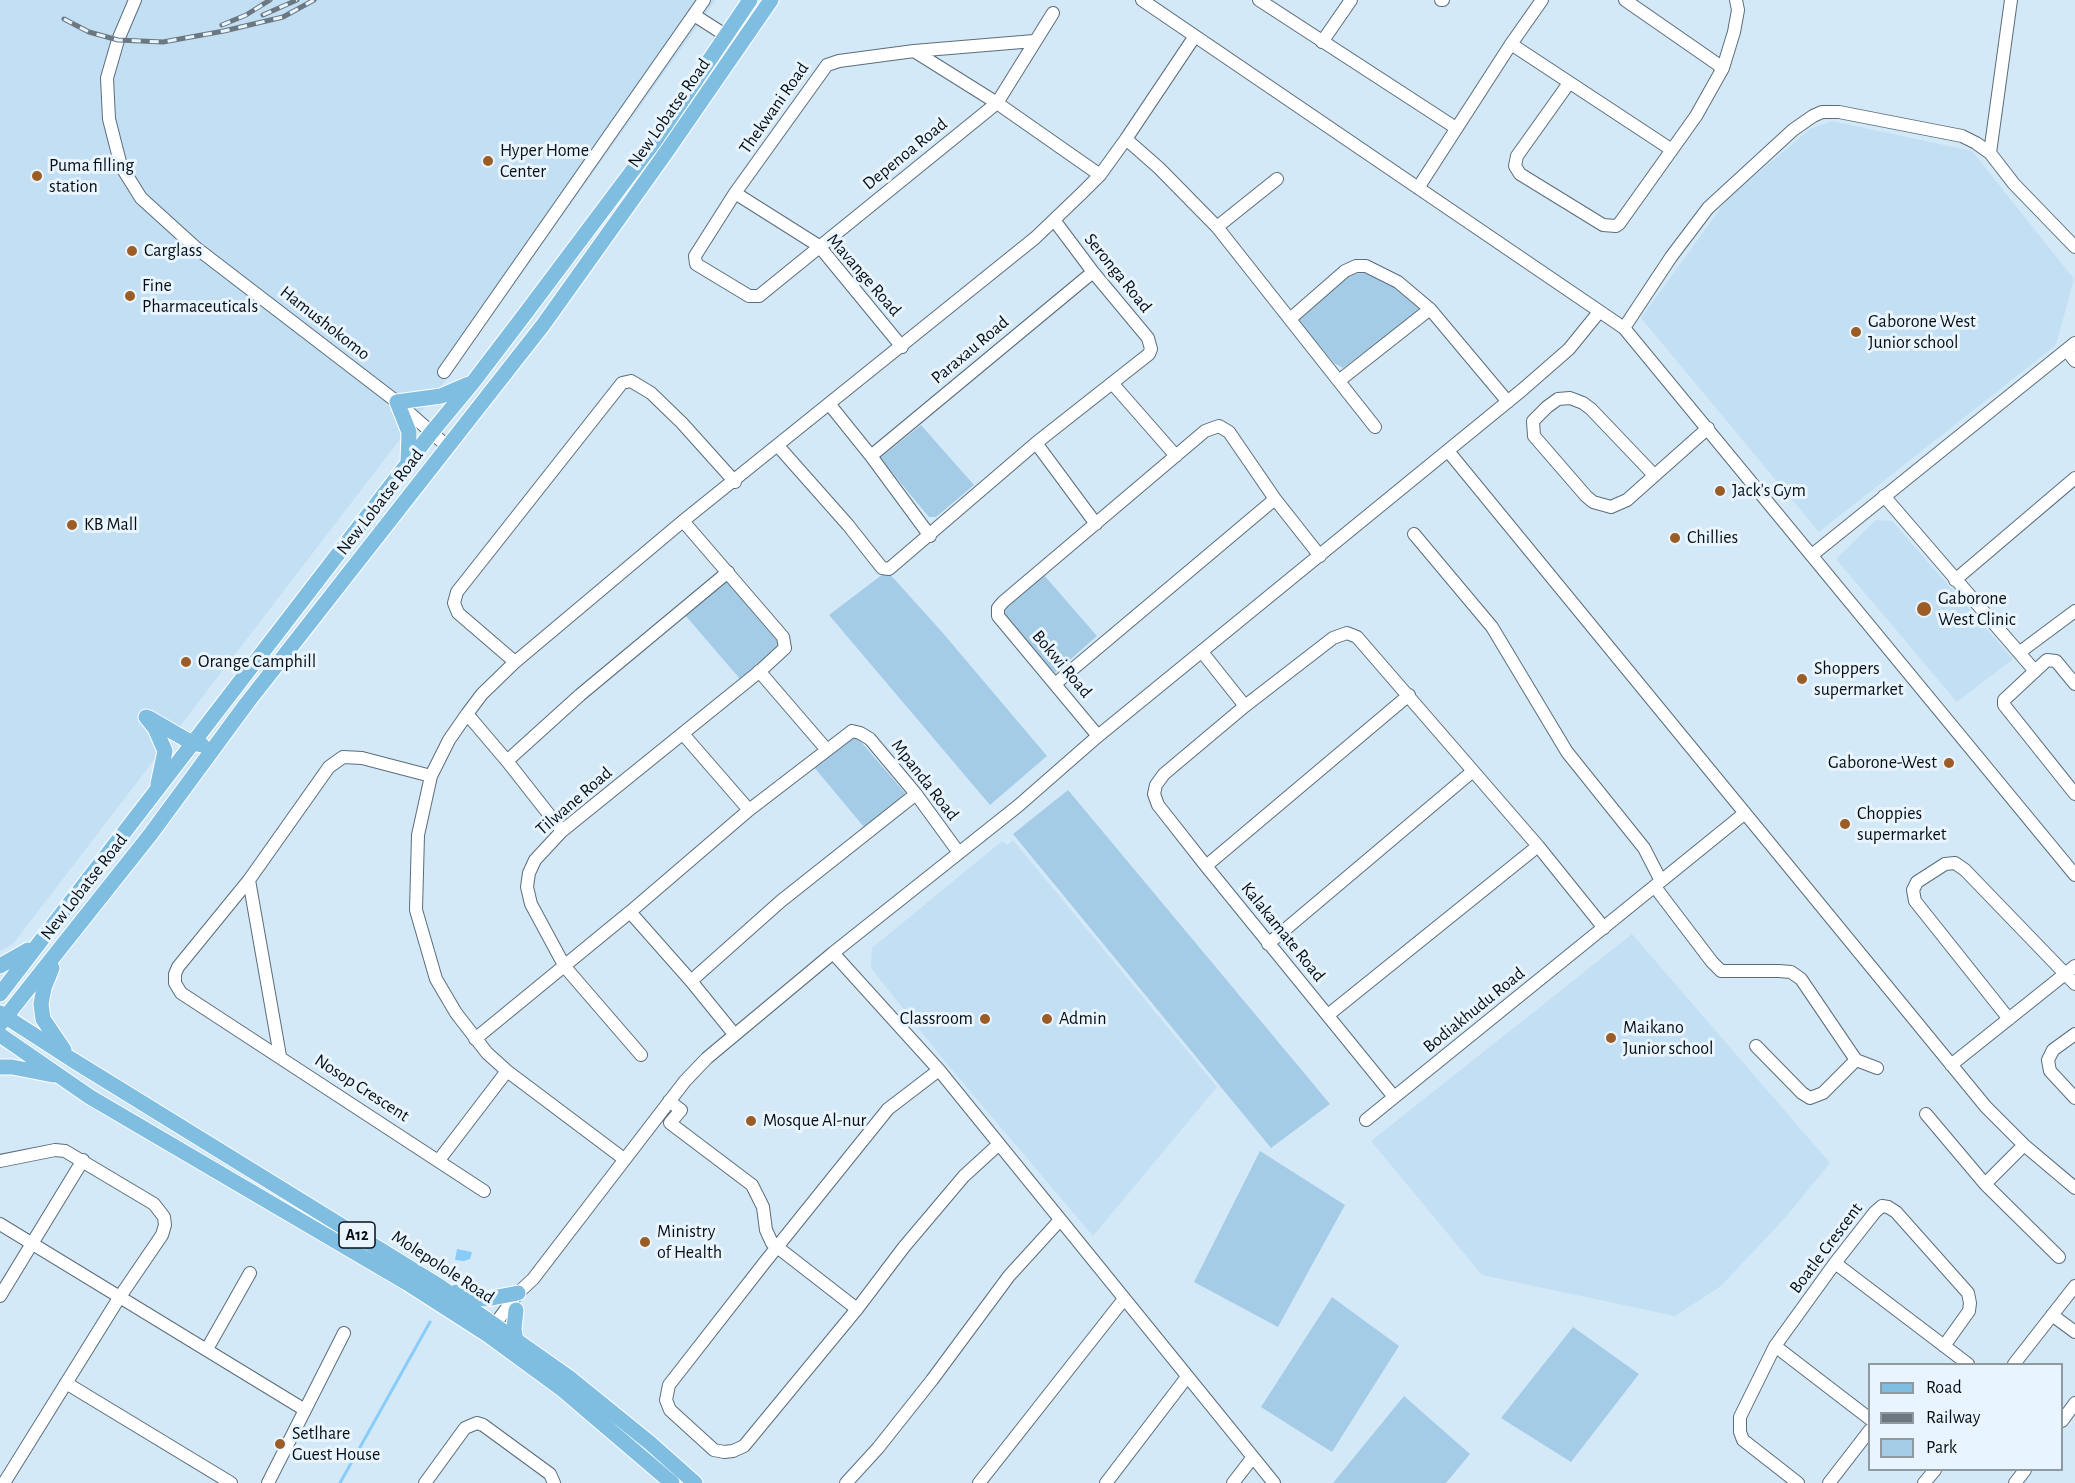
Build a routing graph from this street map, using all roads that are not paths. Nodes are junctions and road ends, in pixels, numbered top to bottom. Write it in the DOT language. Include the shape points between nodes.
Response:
graph roads {
  1 [pos="135,0"];
  2 [pos="704,0"];
  3 [pos="750,0"];
  4 [pos="771,0"];
  5 [pos="1142,0"];
  6 [pos="1259,0"];
  7 [pos="1351,0"];
  8 [pos="1542,0"];
  9 [pos="1625,0"];
  10 [pos="1736,0"];
  11 [pos="2011,0"];
  12 [pos="1053,13"];
  13 [pos="694,15"];
  14 [pos="726,35"];
  15 [pos="1195,36"];
  16 [pos="1034,41"];
  17 [pos="1322,42"];
  18 [pos="740,44"];
  19 [pos="1511,44"];
  20 [pos="914,51"];
  21 [pos="1723,68"];
  22 [pos="1569,83"];
  23 [pos="997,104"];
  24 [pos="1456,128"];
  25 [pos="1126,139"];
  26 [pos="1672,150"];
  27 [pos="1990,153"];
  28 [pos="1100,175"];
  29 [pos="1277,178"];
  30 [pos="1418,188"];
  31 [pos="735,193"];
  32 [pos="1054,220"];
  33 [pos="1217,227"];
  34 [pos="819,246"];
  35 [pos="2075,247"];
  36 [pos="1093,272"];
  37 [pos="752,297"];
  38 [pos="1430,309"];
  39 [pos="1599,312"];
  40 [pos="1290,319"];
  41 [pos="1624,328"];
  42 [pos="902,346"];
  43 [pos="2071,347"];
  44 [pos="2075,361"];
  45 [pos="444,372"];
  46 [pos="1340,380"];
  47 [pos="474,381"];
  48 [pos="1112,383"];
  49 [pos="397,402"];
  50 [pos="1508,402"];
  51 [pos="830,405"];
  52 [pos="1375,427"];
  53 [pos="1708,428"];
  54 [pos="431,433"];
  55 [pos="1036,443"];
  56 [pos="778,446"];
  57 [pos="448,447"];
  58 [pos="1448,450"];
  59 [pos="871,456"];
  60 [pos="1176,456"];
  61 [pos="408,463"];
  62 [pos="1654,475"];
  63 [pos="2075,478"];
  64 [pos="735,482"];
  65 [pos="1884,496"];
  66 [pos="1275,499"];
  67 [pos="683,521"];
  68 [pos="1096,524"];
  69 [pos="1414,534"];
  70 [pos="930,536"];
  71 [pos="1812,555"];
  72 [pos="1320,556"];
  73 [pos="728,572"];
  74 [pos="1955,580"];
  75 [pos="2075,611"];
  76 [pos="1202,652"];
  77 [pos="2020,652"];
  78 [pos="515,662"];
  79 [pos="2034,670"];
  80 [pos="759,671"];
  81 [pos="1055,684"];
  82 [pos="2075,684"];
  83 [pos="1409,695"];
  84 [pos="1245,706"];
  85 [pos="467,714"];
  86 [pos="683,734"];
  87 [pos="1098,736"];
  88 [pos="192,743"];
  89 [pos="218,744"];
  90 [pos="827,750"];
  91 [pos="507,760"];
  92 [pos="1473,771"];
  93 [pos="430,776"];
  94 [pos="156,792"];
  95 [pos="916,794"];
  96 [pos="2075,794"];
  97 [pos="749,810"];
  98 [pos="1744,813"];
  99 [pos="562,831"];
  100 [pos="1538,846"];
  101 [pos="959,853"];
  102 [pos="1206,866"];
  103 [pos="2075,875"];
  104 [pos="249,880"];
  105 [pos="1658,884"];
  106 [pos="630,912"];
  107 [pos="1604,928"];
  108 [pos="37,944"];
  109 [pos="1268,944"];
  110 [pos="58,952"];
  111 [pos="833,953"];
  112 [pos="0,966"];
  113 [pos="565,967"];
  114 [pos="2071,970"];
  115 [pos="691,981"];
  116 [pos="2075,984"];
  117 [pos="0,993"];
  118 [pos="1328,1015"];
  119 [pos="2,1018"];
  120 [pos="2009,1018"];
  121 [pos="734,1034"];
  122 [pos="2075,1034"];
  123 [pos="0,1035"];
  124 [pos="475,1039"];
  125 [pos="1755,1047"];
  126 [pos="641,1055"];
  127 [pos="280,1056"];
  128 [pos="71,1059"];
  129 [pos="1856,1060"];
  130 [pos="1951,1065"];
  131 [pos="0,1067"];
  132 [pos="1877,1068"];
  133 [pos="939,1070"];
  134 [pos="507,1071"];
  135 [pos="61,1078"];
  136 [pos="1394,1096"];
  137 [pos="2075,1098"];
  138 [pos="669,1101"];
  139 [pos="1926,1113"];
  140 [pos="1366,1120"];
  141 [pos="999,1144"];
  142 [pos="2024,1145"];
  143 [pos="624,1159"];
  144 [pos="83,1160"];
  145 [pos="439,1160"];
  146 [pos="0,1161"];
  147 [pos="1985,1184"];
  148 [pos="2075,1188"];
  149 [pos="484,1191"];
  150 [pos="1060,1220"];
  151 [pos="0,1224"];
  152 [pos="31,1244"];
  153 [pos="776,1248"];
  154 [pos="2059,1257"];
  155 [pos="1835,1263"];
  156 [pos="250,1273"];
  157 [pos="533,1279"];
  158 [pos="439,1286"];
  159 [pos="2075,1286"];
  160 [pos="518,1293"];
  161 [pos="0,1296"];
  162 [pos="119,1298"];
  163 [pos="1124,1299"];
  164 [pos="856,1309"];
  165 [pos="516,1310"];
  166 [pos="2052,1315"];
  167 [pos="2075,1332"];
  168 [pos="344,1333"];
  169 [pos="495,1333"];
  170 [pos="516,1341"];
  171 [pos="1775,1346"];
  172 [pos="1944,1346"];
  173 [pos="207,1349"];
  174 [pos="1965,1363"];
  175 [pos="2016,1363"];
  176 [pos="1187,1377"];
  177 [pos="66,1383"];
  178 [pos="2075,1403"];
  179 [pos="305,1410"];
  180 [pos="1868,1418"];
  181 [pos="2063,1418"];
  182 [pos="1868,1431"];
  183 [pos="1253,1457"];
  184 [pos="1933,1471"];
  185 [pos="2024,1471"];
  186 [pos="4,1483"];
  187 [pos="231,1483"];
  188 [pos="268,1483"];
  189 [pos="425,1483"];
  190 [pos="554,1483"];
  191 [pos="672,1483"];
  192 [pos="695,1483"];
  193 [pos="846,1483"];
  194 [pos="979,1483"];
  195 [pos="1106,1483"];
  196 [pos="1233,1483"];
  197 [pos="1274,1483"];
  198 [pos="1798,1483"];
  199 [pos="1829,1483"];
  200 [pos="1924,1483"];
  201 [pos="2015,1483"];
  1 -- 49 [label="street, Hamushokomo" via="107,78 109,119 120,166 141,198 178,232"];
  2 -- 13 [label="street"];
  3 -- 14 [label="main road, New Lobatse Road"];
  4 -- 18 [label="main road, New Lobatse Road"];
  5 -- 15 [label="street"];
  6 -- 17 [label="street"];
  7 -- 17 [label="street"];
  8 -- 19 [label="street"];
  9 -- 21 [label="street"];
  10 -- 21 [label="street" via="1734,32"];
  11 -- 27 [label="street"];
  12 -- 16 [label="street, Depenoa Road"];
  13 -- 14 [label="street"];
  13 -- 45 [label="street"];
  14 -- 18 [label="street"];
  14 -- 47 [label="main road, New Lobatse Road" via="654,142"];
  15 -- 25 [label="street"];
  15 -- 30 [label="street"];
  16 -- 20 [label="street, Thekwani Road"];
  16 -- 23 [label="street, Depenoa Road"];
  17 -- 24 [label="street"];
  18 -- 57 [label="main road, New Lobatse Road" via="543,325"];
  19 -- 22 [label="street"];
  19 -- 24 [label="street"];
  20 -- 23 [label="street"];
  20 -- 31 [label="street, Thekwani Road" via="839,60 827,65"];
  21 -- 26 [label="street"];
  22 -- 26 [label="street"];
  22 -- 26 [label="street" via="1517,156 1515,166 1520,174 1612,227 1619,224"];
  23 -- 28 [label="street"];
  23 -- 34 [label="street, Depenoa Road"];
  24 -- 30 [label="street"];
  25 -- 28 [label="street"];
  25 -- 33 [label="street"];
  27 -- 35 [label="street"];
  27 -- 41 [label="street" via="1962,136 1839,112 1813,116 1708,208"];
  28 -- 32 [label="street"];
  29 -- 33 [label="street"];
  30 -- 39 [label="street"];
  31 -- 34 [label="street, Mavange Road"];
  31 -- 37 [label="street, Thekwani Road" via="694,259 699,266"];
  32 -- 36 [label="street, Seronga Road"];
  32 -- 42 [label="street"];
  33 -- 40 [label="street"];
  34 -- 37 [label="street, Depenoa Road" via="759,296"];
  34 -- 42 [label="street, Mavange Road"];
  36 -- 48 [label="street, Seronga Road" via="1148,338 1151,349"];
  36 -- 59 [label="street, Paraxau Road"];
  38 -- 40 [label="street" via="1398,282 1366,266 1356,266"];
  38 -- 46 [label="street"];
  38 -- 50 [label="street"];
  39 -- 41 [label="street"];
  39 -- 50 [label="street" via="1569,349"];
  40 -- 46 [label="street"];
  41 -- 53 [label="street"];
  42 -- 51 [label="street"];
  43 -- 44 [label="street"];
  43 -- 65 [label="street"];
  46 -- 52 [label="street"];
  47 -- 49 [label="main road" via="441,396"];
  47 -- 54 [label="main road, New Lobatse Road"];
  48 -- 55 [label="street"];
  48 -- 60 [label="street"];
  49 -- 54 [label="street, Hamushokomo"];
  49 -- 61 [label="main road" via="409,432"];
  50 -- 58 [label="street"];
  51 -- 56 [label="street"];
  51 -- 59 [label="street"];
  53 -- 62 [label="street"];
  53 -- 71 [label="street"];
  54 -- 57 [label="street, Hamushokomo"];
  54 -- 61 [label="main road, New Lobatse Road"];
  55 -- 68 [label="street"];
  55 -- 70 [label="street"];
  56 -- 64 [label="street"];
  56 -- 70 [label="street" via="884,569 889,570"];
  57 -- 89 [label="main road, New Lobatse Road"];
  58 -- 72 [label="street"];
  58 -- 98 [label="street"];
  59 -- 70 [label="street"];
  60 -- 66 [label="street" via="1205,431 1224,428"];
  60 -- 68 [label="street"];
  61 -- 88 [label="main road, New Lobatse Road"];
  62 -- 62 [label="street" via="1620,505 1593,502 1534,436 1533,421 1558,399 1582,403"];
  63 -- 74 [label="street"];
  64 -- 67 [label="street"];
  64 -- 78 [label="street" via="651,393 631,381 622,382 457,592 454,603 458,613"];
  65 -- 71 [label="street"];
  65 -- 74 [label="street"];
  66 -- 72 [label="street"];
  66 -- 81 [label="street"];
  67 -- 73 [label="street"];
  67 -- 78 [label="street"];
  68 -- 81 [label="street, Bokwi Road" via="998,608 998,616"];
  69 -- 105 [label="street" via="1492,627 1567,752 1644,848"];
  71 -- 103 [label="street"];
  72 -- 76 [label="street"];
  73 -- 80 [label="street, Tilwane Road" via="785,642 782,653"];
  73 -- 91 [label="street"];
  74 -- 77 [label="street"];
  75 -- 77 [label="street"];
  76 -- 84 [label="street"];
  76 -- 87 [label="street"];
  77 -- 79 [label="street"];
  78 -- 85 [label="street"];
  79 -- 82 [label="street" via="2052,659"];
  79 -- 96 [label="street" via="2004,700 2004,705"];
  80 -- 86 [label="street, Tilwane Road"];
  80 -- 90 [label="street"];
  81 -- 87 [label="street, Bokwi Road"];
  83 -- 84 [label="street" via="1357,637 1347,633 1333,638"];
  83 -- 92 [label="street"];
  83 -- 102 [label="street"];
  84 -- 102 [label="street, Kalakamate Road" via="1156,785 1158,805"];
  85 -- 91 [label="street"];
  85 -- 93 [label="street"];
  86 -- 97 [label="street"];
  86 -- 99 [label="street, Tilwane Road"];
  87 -- 101 [label="street"];
  88 -- 89 [label="main road"];
  88 -- 94 [label="main road, New Lobatse Road"];
  88 -- 94 [label="main road" via="146,717 165,751"];
  89 -- 110 [label="main road, New Lobatse Road"];
  90 -- 95 [label="street, Mpanda Road" via="852,732 860,733 870,739"];
  90 -- 97 [label="street"];
  91 -- 99 [label="street"];
  92 -- 100 [label="street"];
  92 -- 109 [label="street"];
  93 -- 104 [label="street" via="362,758 343,757 329,767"];
  93 -- 124 [label="street" via="418,835 416,910 436,979"];
  94 -- 108 [label="main road, New Lobatse Road"];
  95 -- 101 [label="street, Mpanda Road"];
  95 -- 115 [label="street" via="781,901"];
  97 -- 106 [label="street"];
  98 -- 105 [label="street, Bodiakhudu Road"];
  98 -- 130 [label="street"];
  99 -- 113 [label="street, Tilwane Road" via="535,860 527,887 531,904"];
  100 -- 107 [label="street"];
  100 -- 118 [label="street"];
  101 -- 111 [label="street"];
  102 -- 109 [label="street, Kalakamate Road"];
  104 -- 127 [label="street"];
  104 -- 127 [label="street, Nosop Crescent" via="178,967 175,983 181,993"];
  105 -- 107 [label="street, Bodiakhudu Road"];
  105 -- 129 [label="street" via="1721,971 1791,972 1802,979"];
  106 -- 113 [label="street"];
  106 -- 115 [label="street"];
  107 -- 136 [label="street, Bodiakhudu Road"];
  108 -- 112 [label="main road"];
  108 -- 117 [label="main road, New Lobatse Road"];
  109 -- 118 [label="street, Kalakamate Road"];
  110 -- 119 [label="main road, New Lobatse Road"];
  110 -- 128 [label="main road" via="41,1004 44,1019"];
  111 -- 121 [label="street"];
  111 -- 133 [label="street"];
  113 -- 124 [label="street"];
  113 -- 126 [label="street, Tilwane Road"];
  114 -- 116 [label="street"];
  114 -- 120 [label="street"];
  114 -- 120 [label="street" via="1955,863 1945,864 1917,882 1913,890 1915,901"];
  115 -- 121 [label="street"];
  118 -- 136 [label="street, Kalakamate Road"];
  119 -- 128 [label="main road, Molepolole Road / A12"];
  120 -- 130 [label="street"];
  121 -- 138 [label="street" via="699,1065"];
  122 -- 137 [label="street" via="2053,1050 2048,1060 2050,1071"];
  123 -- 135 [label="main road, Molepolole Road / A12"];
  124 -- 134 [label="street"];
  125 -- 129 [label="street" via="1810,1098 1823,1093"];
  127 -- 145 [label="street, Nosop Crescent"];
  128 -- 158 [label="main road, Molepolole Road / A12"];
  129 -- 132 [label="street"];
  130 -- 142 [label="street"];
  131 -- 135 [label="main road"];
  133 -- 141 [label="street"];
  133 -- 153 [label="street" via="888,1109"];
  134 -- 143 [label="street"];
  134 -- 145 [label="street"];
  135 -- 169 [label="main road, Molepolole Road / A12"];
  136 -- 140 [label="street, Bodiakhudu Road"];
  138 -- 143 [label="street"];
  138 -- 153 [label="street" via="681,1110 670,1123 752,1185"];
  139 -- 147 [label="street"];
  141 -- 150 [label="street"];
  141 -- 164 [label="street" via="964,1176"];
  142 -- 147 [label="street"];
  142 -- 148 [label="street"];
  143 -- 157 [label="street"];
  144 -- 146 [label="street" via="56,1150"];
  144 -- 152 [label="street"];
  144 -- 162 [label="street" via="154,1204 164,1217 162,1235"];
  145 -- 149 [label="street, Nosop Crescent"];
  147 -- 154 [label="street"];
  150 -- 163 [label="street"];
  150 -- 193 [label="street" via="1010,1276 932,1380"];
  151 -- 152 [label="street"];
  152 -- 161 [label="street"];
  152 -- 162 [label="street"];
  153 -- 164 [label="street"];
  153 -- 164 [label="street" via="669,1385 666,1400 670,1410 714,1450 733,1451 744,1446"];
  155 -- 171 [label="street, Boatle Crescent"];
  155 -- 172 [label="street"];
  155 -- 172 [label="street, Boatle Crescent" via="1882,1206 1896,1212 1968,1293 1969,1311"];
  156 -- 173 [label="street"];
  157 -- 160 [label="street"];
  157 -- 165 [label="street"];
  158 -- 160 [label="main road" via="487,1299"];
  158 -- 169 [label="main road, Molepolole Road / A12"];
  159 -- 166 [label="street"];
  160 -- 169 [label="street"];
  162 -- 173 [label="street"];
  162 -- 177 [label="street"];
  163 -- 176 [label="street"];
  163 -- 194 [label="street"];
  165 -- 169 [label="street"];
  165 -- 170 [label="main road"];
  166 -- 167 [label="street"];
  166 -- 175 [label="street"];
  168 -- 179 [label="street"];
  169 -- 170 [label="main road, Molepolole Road / A12"];
  169 -- 191 [label="main road, Molepolole Road / A12"];
  170 -- 192 [label="main road, Molepolole Road / A12" via="571,1379"];
  171 -- 180 [label="street"];
  171 -- 198 [label="street, Boatle Crescent" via="1740,1417 1740,1432 1743,1440"];
  172 -- 174 [label="street"];
  173 -- 179 [label="street"];
  176 -- 183 [label="street"];
  176 -- 195 [label="street"];
  177 -- 186 [label="street"];
  177 -- 187 [label="street"];
  178 -- 181 [label="street"];
  179 -- 188 [label="street"];
  182 -- 199 [label="street"];
  183 -- 196 [label="street"];
  183 -- 197 [label="street"];
  184 -- 200 [label="street"];
  185 -- 201 [label="street"];
  189 -- 190 [label="street" via="465,1428 477,1423 550,1474"];
}
